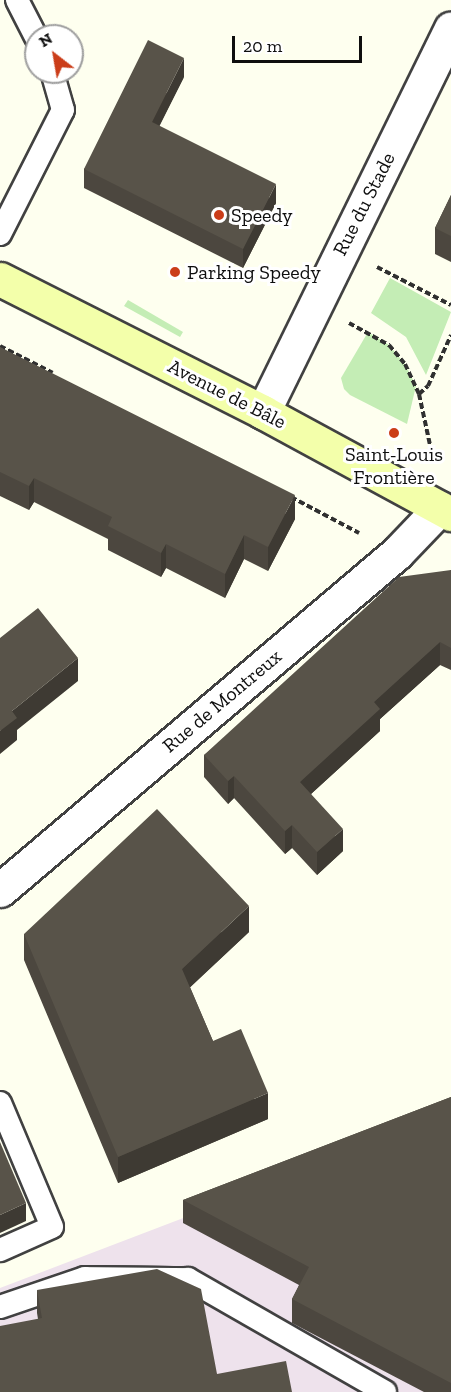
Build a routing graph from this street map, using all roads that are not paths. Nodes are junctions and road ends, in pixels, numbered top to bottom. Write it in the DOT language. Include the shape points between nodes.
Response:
graph roads {
  1 [pos="17,0"];
  2 [pos="29,24"];
  3 [pos="451,29"];
  4 [pos="55,84"];
  5 [pos="0,234"];
  6 [pos="0,279"];
  7 [pos="263,412"];
  8 [pos="435,506"];
  9 [pos="0,890"];
  10 [pos="0,1103"];
  11 [pos="0,1250"];
  12 [pos="0,1307"];
  13 [pos="386,1392"];
  1 -- 2 [label="lane"];
  3 -- 7 [label="street, Rue du Stade"];
  4 -- 5 [label="lane" via="63,110"];
  6 -- 7 [label="main road, Avenue de Bâle"];
  7 -- 8 [label="main road, Avenue de Bâle"];
  8 -- 9 [label="street, Rue de Montreux" via="397,553"];
  10 -- 11 [label="lane" via="52,1227"];
  12 -- 13 [label="lane" via="85,1278 188,1279"];
}
